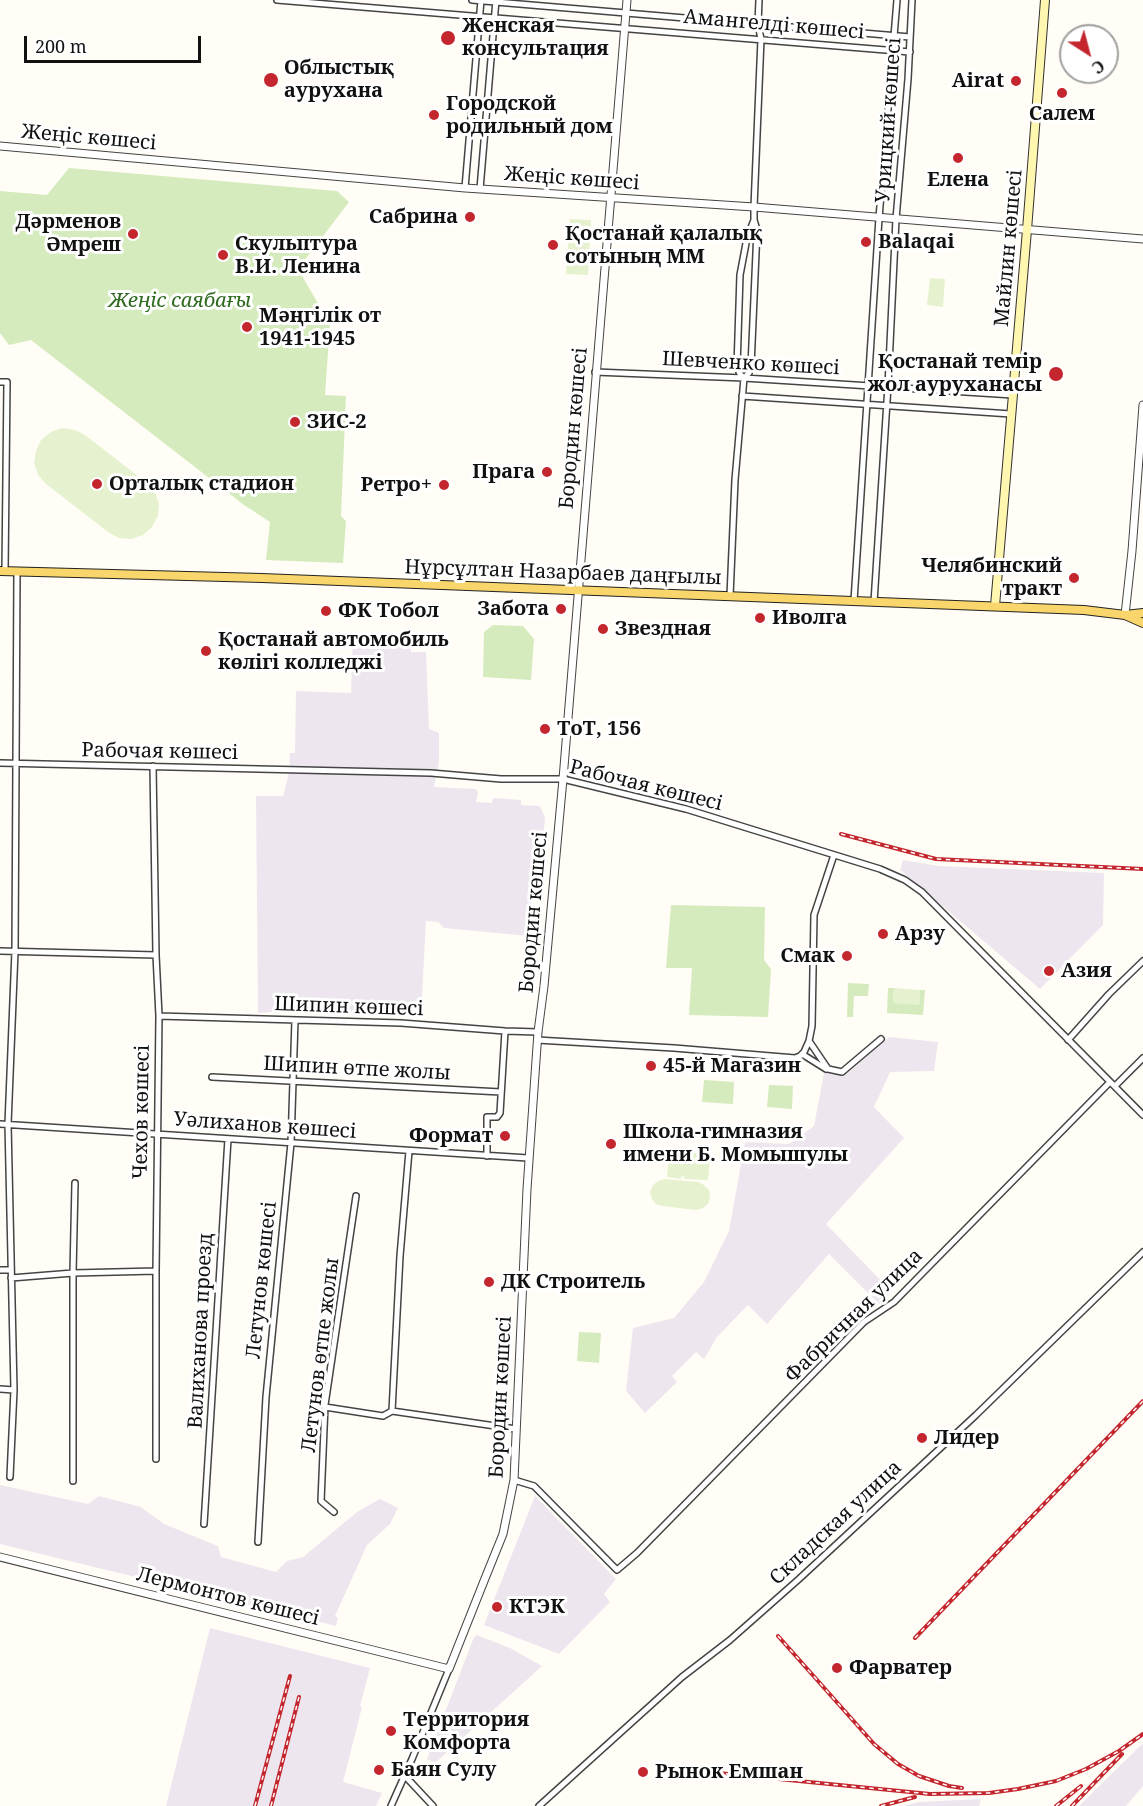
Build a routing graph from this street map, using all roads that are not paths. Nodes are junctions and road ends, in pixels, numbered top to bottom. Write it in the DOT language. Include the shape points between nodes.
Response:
graph roads {
  1 [pos="277,0"];
  2 [pos="472,0"];
  3 [pos="481,0"];
  4 [pos="627,0"];
  5 [pos="759,0"];
  6 [pos="897,0"];
  7 [pos="912,0"];
  8 [pos="1045,0"];
  9 [pos="496,1"];
  10 [pos="343,3"];
  11 [pos="363,3"];
  12 [pos="626,13"];
  13 [pos="480,16"];
  14 [pos="495,18"];
  15 [pos="758,24"];
  16 [pos="624,28"];
  17 [pos="894,35"];
  18 [pos="910,37"];
  19 [pos="761,39"];
  20 [pos="892,50"];
  21 [pos="910,52"];
  22 [pos="0,146"];
  23 [pos="465,188"];
  24 [pos="480,189"];
  25 [pos="610,197"];
  26 [pos="754,207"];
  27 [pos="879,218"];
  28 [pos="896,219"];
  29 [pos="754,220"];
  30 [pos="1027,230"];
  31 [pos="1143,239"];
  32 [pos="595,372"];
  33 [pos="744,378"];
  34 [pos="0,382"];
  35 [pos="867,385"];
  36 [pos="888,386"];
  37 [pos="1013,395"];
  38 [pos="742,396"];
  39 [pos="866,403"];
  40 [pos="887,404"];
  41 [pos="1143,405"];
  42 [pos="1011,414"];
  43 [pos="3,571"];
  44 [pos="16,571"];
  45 [pos="577,590"];
  46 [pos="730,596"];
  47 [pos="854,601"];
  48 [pos="874,602"];
  49 [pos="995,606"];
  50 [pos="1143,612"];
  51 [pos="1125,615"];
  52 [pos="1143,623"];
  53 [pos="0,763"];
  54 [pos="15,764"];
  55 [pos="153,766"];
  56 [pos="563,780"];
  57 [pos="834,855"];
  58 [pos="0,951"];
  59 [pos="15,951"];
  60 [pos="156,955"];
  61 [pos="1143,961"];
  62 [pos="159,1016"];
  63 [pos="295,1020"];
  64 [pos="505,1031"];
  65 [pos="538,1036"];
  66 [pos="881,1039"];
  67 [pos="1068,1040"];
  68 [pos="809,1041"];
  69 [pos="802,1054"];
  70 [pos="1143,1058"];
  71 [pos="828,1069"];
  72 [pos="212,1077"];
  73 [pos="293,1081"];
  74 [pos="1113,1084"];
  75 [pos="501,1092"];
  76 [pos="1143,1115"];
  77 [pos="0,1124"];
  78 [pos="8,1124"];
  79 [pos="157,1133"];
  80 [pos="228,1140"];
  81 [pos="291,1143"];
  82 [pos="409,1151"];
  83 [pos="487,1156"];
  84 [pos="528,1158"];
  85 [pos="75,1183"];
  86 [pos="356,1196"];
  87 [pos="1143,1252"];
  88 [pos="0,1270"];
  89 [pos="11,1270"];
  90 [pos="156,1271"];
  91 [pos="73,1273"];
  92 [pos="11,1278"];
  93 [pos="0,1389"];
  94 [pos="14,1390"];
  95 [pos="325,1407"];
  96 [pos="392,1411"];
  97 [pos="516,1429"];
  98 [pos="156,1459"];
  99 [pos="10,1476"];
  100 [pos="513,1480"];
  101 [pos="73,1481"];
  102 [pos="334,1512"];
  103 [pos="204,1524"];
  104 [pos="258,1542"];
  105 [pos="0,1557"];
  106 [pos="449,1669"];
  107 [pos="405,1776"];
  108 [pos="391,1806"];
  109 [pos="433,1806"];
  110 [pos="539,1806"];
  1 -- 10 [label="street, Амангелді көшесі"];
  2 -- 3 [label="street, Амангелді көшесі"];
  3 -- 9 [label="street, Амангелді көшесі"];
  3 -- 13 [label="street"];
  4 -- 12 [label="street, Бородин көшесі"];
  5 -- 15 [label="street"];
  6 -- 17 [label="street, Урицкий көшесі"];
  7 -- 18 [label="street, Урицкий көшесі"];
  8 -- 30 [label="main road, Майлин көшесі"];
  9 -- 12 [label="street, Амангелді көшесі"];
  9 -- 14 [label="street"];
  10 -- 11 [label="street, Амангелді көшесі"];
  11 -- 13 [label="street, Амангелді көшесі"];
  12 -- 15 [label="street, Амангелді көшесі"];
  12 -- 16 [label="street, Бородин көшесі"];
  13 -- 14 [label="street, Амангелді көшесі"];
  13 -- 23 [label="street"];
  14 -- 16 [label="street, Амангелді көшесі"];
  14 -- 24 [label="street"];
  15 -- 17 [label="street, Амангелді көшесі"];
  15 -- 19 [label="street"];
  16 -- 19 [label="street, Амангелді көшесі"];
  16 -- 25 [label="street, Бородин көшесі"];
  17 -- 18 [label="street, Амангелді көшесі"];
  17 -- 20 [label="street, Урицкий көшесі"];
  18 -- 21 [label="street, Урицкий көшесі"];
  19 -- 20 [label="street, Амангелді көшесі"];
  19 -- 26 [label="street"];
  20 -- 21 [label="street, Амангелді көшесі"];
  20 -- 27 [label="street, Урицкий көшесі"];
  21 -- 28 [label="street, Урицкий көшесі"];
  22 -- 23 [label="street, Жеңіс көшесі"];
  23 -- 24 [label="street, Жеңіс көшесі"];
  24 -- 25 [label="street, Жеңіс көшесі"];
  25 -- 26 [label="street, Жеңіс көшесі"];
  25 -- 32 [label="street, Бородин көшесі"];
  26 -- 27 [label="street, Жеңіс көшесі"];
  26 -- 29 [label="street"];
  27 -- 28 [label="street, Жеңіс көшесі"];
  27 -- 35 [label="street, Урицкий көшесі"];
  28 -- 30 [label="street, Жеңіс көшесі"];
  28 -- 36 [label="street, Урицкий көшесі"];
  29 -- 33 [label="street" via="757,231 751,366"];
  29 -- 33 [label="street" via="740,275 737,367"];
  30 -- 31 [label="street, Жеңіс көшесі"];
  30 -- 37 [label="main road, Майлин көшесі"];
  32 -- 33 [label="street, Шевченко көшесі"];
  32 -- 45 [label="street, Бородин көшесі"];
  33 -- 35 [label="street, Шевченко көшесі"];
  33 -- 38 [label="street"];
  34 -- 43 [label="street" via="7,382"];
  35 -- 36 [label="street, Шевченко көшесі"];
  35 -- 39 [label="street, Урицкий көшесі"];
  36 -- 37 [label="street, Шевченко көшесі"];
  36 -- 40 [label="street, Урицкий көшесі"];
  37 -- 42 [label="main road, Майлин көшесі"];
  38 -- 39 [label="street, Шевченко көшесі"];
  38 -- 46 [label="street"];
  39 -- 40 [label="street, Шевченко көшесі"];
  39 -- 47 [label="street, Урицкий көшесі"];
  40 -- 42 [label="street, Шевченко көшесі"];
  40 -- 48 [label="street, Урицкий көшесі"];
  41 -- 51 [label="street"];
  42 -- 49 [label="main road, Майлин көшесі"];
  43 -- 44 [label="main road, Нұрсұлтан Назарбаев даңғылы"];
  44 -- 45 [label="main road, Нұрсұлтан Назарбаев даңғылы"];
  44 -- 54 [label="street"];
  45 -- 46 [label="main road, Нұрсұлтан Назарбаев даңғылы"];
  45 -- 56 [label="street, Бородин көшесі"];
  46 -- 47 [label="main road, Нұрсұлтан Назарбаев даңғылы"];
  47 -- 48 [label="main road, Нұрсұлтан Назарбаев даңғылы"];
  48 -- 49 [label="main road, Нұрсұлтан Назарбаев даңғылы"];
  49 -- 51 [label="main road, Нұрсұлтан Назарбаев даңғылы"];
  50 -- 51 [label="main road, Нұрсұлтан Назарбаев даңғылы"];
  51 -- 52 [label="main road, Нұрсұлтан Назарбаев даңғылы"];
  53 -- 54 [label="street, Рабочая көшесі"];
  54 -- 55 [label="street, Рабочая көшесі"];
  54 -- 59 [label="street"];
  55 -- 56 [label="street, Рабочая көшесі"];
  55 -- 60 [label="street, Чехов көшесі"];
  56 -- 57 [label="street, Рабочая көшесі" via="686,808"];
  56 -- 65 [label="street, Бородин көшесі"];
  57 -- 67 [label="street, Рабочая көшесі" via="888,872 922,892"];
  57 -- 68 [label="street" via="814,915"];
  58 -- 59 [label="street"];
  59 -- 60 [label="street"];
  59 -- 78 [label="street"];
  60 -- 62 [label="street, Чехов көшесі"];
  61 -- 67 [label="street"];
  62 -- 63 [label="street, Шипин көшесі"];
  62 -- 79 [label="street, Чехов көшесі"];
  63 -- 64 [label="street, Шипин көшесі"];
  63 -- 73 [label="street, Летунов көшесі"];
  64 -- 65 [label="street, Шипин көшесі"];
  64 -- 75 [label="street"];
  65 -- 69 [label="street, Шипин көшесі" via="795,1058"];
  65 -- 84 [label="street, Бородин көшесі"];
  66 -- 71 [label="street" via="842,1071"];
  67 -- 74 [label="street, Рабочая көшесі"];
  68 -- 69 [label="street"];
  68 -- 71 [label="street"];
  69 -- 71 [label="street"];
  70 -- 74 [label="street, Фабричная улица"];
  72 -- 73 [label="street, Шипин өтпе жолы"];
  73 -- 75 [label="street, Шипин өтпе жолы"];
  73 -- 81 [label="street, Летунов көшесі"];
  74 -- 76 [label="street, Рабочая көшесі"];
  74 -- 100 [label="street, Фабричная улица" via="894,1302 864,1322 617,1570 534,1486"];
  75 -- 83 [label="street" via="499,1116 487,1117"];
  77 -- 78 [label="street, Уәлиханов көшесі"];
  78 -- 79 [label="street, Уәлиханов көшесі"];
  78 -- 89 [label="street"];
  79 -- 80 [label="street, Уәлиханов көшесі"];
  79 -- 90 [label="street, Чехов көшесі"];
  80 -- 81 [label="street, Уәлиханов көшесі"];
  80 -- 103 [label="street, Валиханова проезд"];
  81 -- 82 [label="street, Уәлиханов көшесі"];
  81 -- 104 [label="street, Летунов көшесі" via="266,1397"];
  82 -- 83 [label="street, Уәлиханов көшесі"];
  82 -- 96 [label="street"];
  83 -- 84 [label="street, Уәлиханов көшесі"];
  84 -- 97 [label="street, Бородин көшесі"];
  85 -- 91 [label="street"];
  86 -- 95 [label="street, Летунов өтпе жолы"];
  87 -- 110 [label="street, Складская улица" via="799,1580 682,1677"];
  88 -- 89 [label="street"];
  89 -- 92 [label="street"];
  90 -- 91 [label="street"];
  90 -- 98 [label="street, Чехов көшесі"];
  91 -- 92 [label="street"];
  91 -- 101 [label="street"];
  92 -- 94 [label="street"];
  93 -- 94 [label="street"];
  94 -- 99 [label="street"];
  95 -- 96 [label="street" via="383,1416"];
  95 -- 102 [label="street, Летунов өтпе жолы" via="321,1501"];
  96 -- 97 [label="street"];
  97 -- 100 [label="street, Бородин көшесі"];
  100 -- 106 [label="street, Бородин көшесі" via="503,1534"];
  105 -- 106 [label="street, Лермонтов көшесі"];
  106 -- 107 [label="street, Бородин көшесі"];
  107 -- 108 [label="street, Бородин көшесі"];
  107 -- 109 [label="street"];
}
